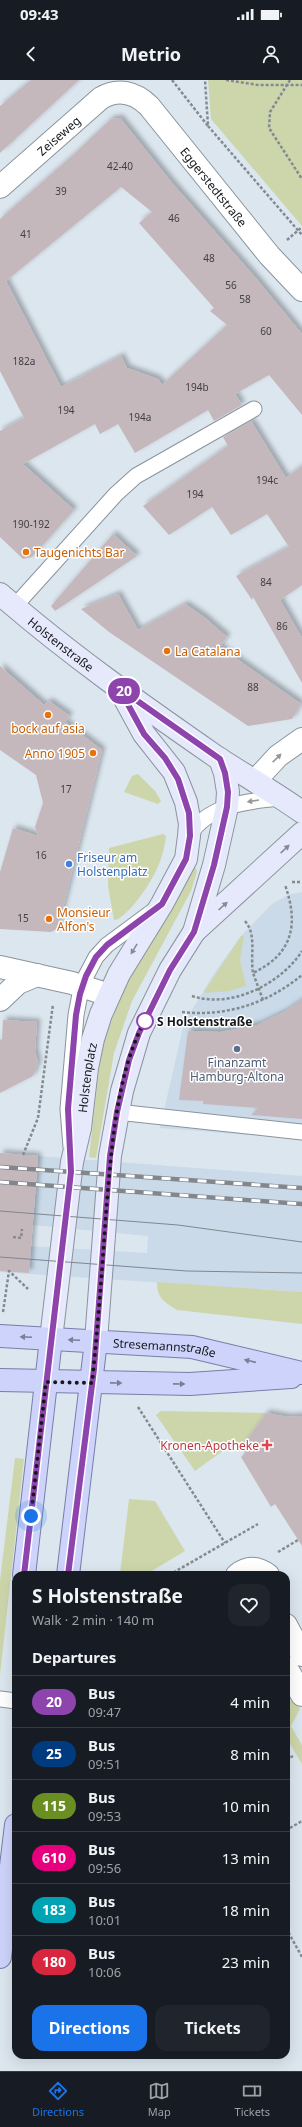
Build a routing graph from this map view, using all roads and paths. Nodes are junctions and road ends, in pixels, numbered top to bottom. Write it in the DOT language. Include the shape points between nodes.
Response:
graph roads {
  1 [pos="172,80"];
  2 [pos="205,80"];
  3 [pos="226,80"];
  4 [pos="290,80"];
  5 [pos="288,84"];
  6 [pos="302,85"];
  7 [pos="121,92"];
  8 [pos="208,126"];
  9 [pos="302,179"];
  10 [pos="0,187"];
  11 [pos="302,235"];
  12 [pos="302,290"];
  13 [pos="254,409"];
  14 [pos="7,601"];
  15 [pos="119,688"];
  16 [pos="302,739"];
  17 [pos="220,759"];
  18 [pos="255,781"];
  19 [pos="280,798"];
  20 [pos="227,807"];
  21 [pos="302,812"];
  22 [pos="302,834"];
  23 [pos="190,836"];
  24 [pos="292,882"];
  25 [pos="302,882"];
  26 [pos="285,885"];
  27 [pos="162,904"];
  28 [pos="245,920"];
  29 [pos="194,932"];
  30 [pos="302,951"];
  31 [pos="0,967"];
  32 [pos="253,973"];
  33 [pos="302,975"];
  34 [pos="47,977"];
  35 [pos="82,986"];
  36 [pos="258,988"];
  37 [pos="109,996"];
  38 [pos="192,996"];
  39 [pos="0,1000"];
  40 [pos="263,1000"];
  41 [pos="182,1012"];
  42 [pos="117,1112"];
  43 [pos="302,1132"];
  44 [pos="23,1155"];
  45 [pos="72,1162"];
  46 [pos="22,1229"];
  47 [pos="13,1237"];
  48 [pos="28,1289"];
  49 [pos="1,1326"];
  50 [pos="51,1339"];
  51 [pos="96,1341"];
  52 [pos="302,1373"];
  53 [pos="302,1376"];
  54 [pos="0,1380"];
  55 [pos="46,1382"];
  56 [pos="92,1383"];
  57 [pos="138,1406"];
  58 [pos="258,1524"];
  59 [pos="298,1540"];
  60 [pos="225,1543"];
  61 [pos="275,1554"];
  62 [pos="24,1571"];
  63 [pos="68,1571"];
  64 [pos="176,1571"];
  65 [pos="244,1571"];
  66 [pos="258,1571"];
  67 [pos="290,1634"];
  68 [pos="302,1655"];
  69 [pos="290,1674"];
  70 [pos="302,1695"];
  71 [pos="0,1699"];
  72 [pos="12,1700"];
  73 [pos="293,1756"];
  74 [pos="290,1758"];
  75 [pos="302,1822"];
  76 [pos="290,1828"];
  77 [pos="12,1858"];
  78 [pos="290,1935"];
  79 [pos="0,1957"];
  80 [pos="302,1957"];
  1 -- 8 [label="path"];
  2 -- 8 [label="path"];
  3 -- 5 [label="path" via="258,85"];
  4 -- 5 [label="path"];
  5 -- 6 [label="path"];
  5 -- 9 [label="path" via="270,112 269,128"];
  7 -- 10 [label="street, Zeiseweg" via="97,100"];
  7 -- 12 [label="street, Eggerstedtstraße" via="136,95 149,106 269,255"];
  8 -- 11 [label="path"];
  13 -- 14 [label="lane" via="136,476"];
  14 -- 15 [label="main road, Holstenstraße"];
  15 -- 17 [label="main road, Holstenstraße"];
  15 -- 23 [label="main road, Holstenplatz" via="144,734 165,758 176,777 186,802"];
  18 -- 16 [label="street, one-way" via="278,756"];
  17 -- 18 [label="main road, Holstenstraße"];
  17 -- 20 [label="main road" via="227,786"];
  18 -- 19 [label="main road, Holstenstraße"];
  19 -- 20 [label="lane, one-way" via="244,802"];
  19 -- 21 [label="main road, Holstenstraße"];
  20 -- 23 [label="lane" via="195,825"];
  20 -- 29 [label="main road" via="214,865"];
  29 -- 22 [label="main road, one-way"];
  23 -- 27 [label="main road, Holstenplatz" via="186,859"];
  24 -- 25 [label="path"];
  26 -- 32 [label="path" via="292,914 289,938 276,958"];
  27 -- 35 [label="lane, Holstenplatz" via="107,945 90,968"];
  27 -- 37 [label="main road, Holstenplatz, one-way" via="119,974"];
  28 -- 32 [label="path" via="251,932 253,945"];
  29 -- 42 [label="main road" via="170,970 139,1033 129,1060"];
  30 -- 36 [label="path" via="286,970"];
  31 -- 34 [label="street"];
  32 -- 36 [label="path"];
  33 -- 40 [label="path"];
  34 -- 35 [label="street"];
  34 -- 39 [label="street" via="18,983"];
  34 -- 44 [label="path" via="38,1118"];
  35 -- 37 [label="street"];
  35 -- 45 [label="lane, Holstenplatz" via="76,1015 68,1109"];
  36 -- 38 [label="path" via="235,997 213,1000"];
  36 -- 40 [label="path"];
  37 -- 45 [label="main road, Holstenplatz" via="93,1039 80,1128"];
  40 -- 41 [label="path" via="240,1009 218,1013"];
  42 -- 43 [label="lane"];
  42 -- 51 [label="main road" via="110,1156"];
  45 -- 50 [label="main road, Holstenplatz"];
  46 -- 47 [label="path" via="21,1238"];
  48 -- 49 [label="path" via="9,1271"];
  50 -- 49 [label="main road, Stresemannstraße, one-way"];
  51 -- 50 [label="main road, Stresemannstraße, one-way"];
  50 -- 55 [label="main road, Holstenplatz"];
  52 -- 51 [label="main road, Stresemannstraße, one-way" via="192,1346"];
  51 -- 56 [label="main road"];
  56 -- 53 [label="main road, one-way" via="190,1384"];
  54 -- 55 [label="main road"];
  55 -- 56 [label="main road"];
  55 -- 62 [label="main road, Holstenplatz"];
  56 -- 63 [label="main road"];
  57 -- 60 [label="path"];
  58 -- 60 [label="path"];
  59 -- 61 [label="path"];
  60 -- 64 [label="path"];
  65 -- 66 [label="street"];
  67 -- 68 [label="street"];
  69 -- 70 [label="street"];
  71 -- 72 [label="lane"];
  73 -- 74 [label="path"];
  75 -- 76 [label="path"];
  77 -- 79 [label="main road"];
  78 -- 80 [label="path"];
}
